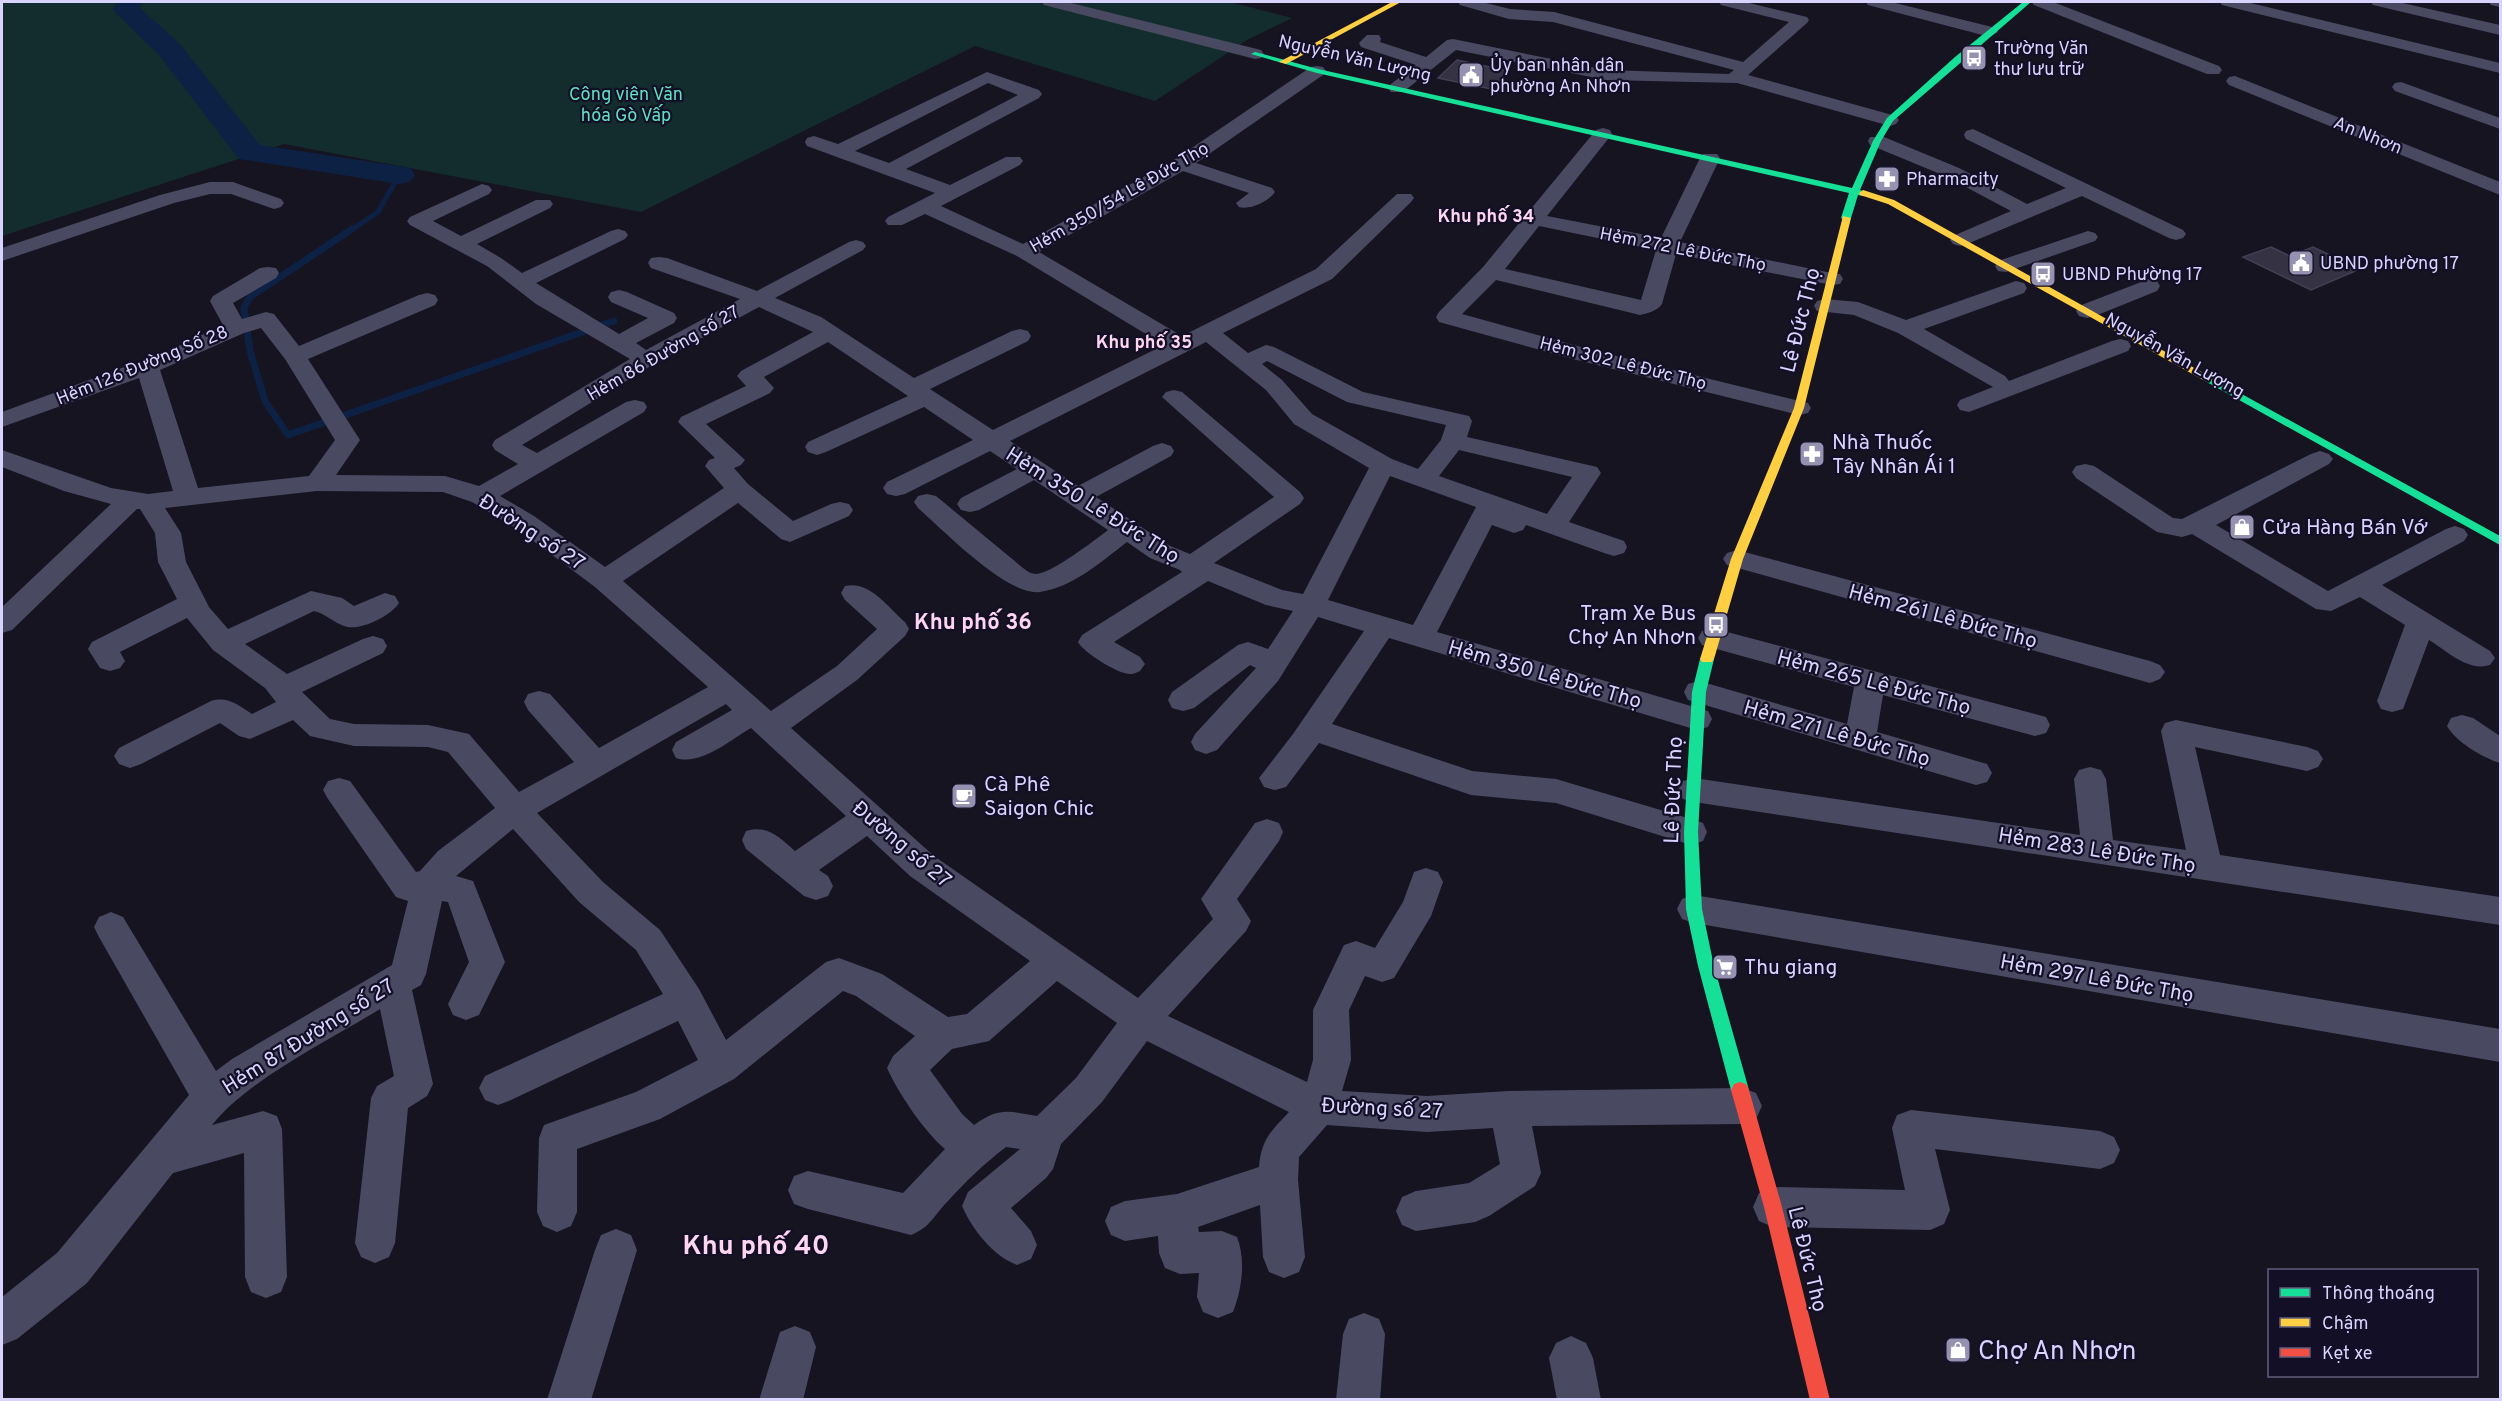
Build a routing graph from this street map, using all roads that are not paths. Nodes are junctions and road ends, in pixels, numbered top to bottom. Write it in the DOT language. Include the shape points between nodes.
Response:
graph roads {
  1 [pos="1050,2"];
  2 [pos="1397,2"];
  3 [pos="1466,2"];
  4 [pos="1530,2"];
  5 [pos="1727,2"];
  6 [pos="1874,2"];
  7 [pos="2027,2"];
  8 [pos="2040,2"];
  9 [pos="2228,2"];
  10 [pos="2379,2"];
  11 [pos="1509,14"];
  12 [pos="2500,30"];
  13 [pos="1990,32"];
  14 [pos="1373,39"];
  15 [pos="1274,44"];
  16 [pos="1255,54"];
  17 [pos="1283,62"];
  18 [pos="1427,63"];
  19 [pos="2500,68"];
  20 [pos="2213,70"];
  21 [pos="1317,71"];
  22 [pos="1741,73"];
  23 [pos="2235,81"];
  24 [pos="2401,87"];
  25 [pos="1397,88"];
  26 [pos="1890,120"];
  27 [pos="2500,124"];
  28 [pos="1603,134"];
  29 [pos="1973,135"];
  30 [pos="1877,141"];
  31 [pos="814,142"];
  32 [pos="839,151"];
  33 [pos="1710,158"];
  34 [pos="1013,160"];
  35 [pos="1181,164"];
  36 [pos="891,171"];
  37 [pos="2083,188"];
  38 [pos="2500,189"];
  39 [pos="482,190"];
  40 [pos="952,192"];
  41 [pos="1853,195"];
  42 [pos="1404,198"];
  43 [pos="274,203"];
  44 [pos="1246,203"];
  45 [pos="543,204"];
  46 [pos="925,206"];
  47 [pos="2027,212"];
  48 [pos="1888,217"];
  49 [pos="1533,219"];
  50 [pos="895,221"];
  51 [pos="2176,234"];
  52 [pos="618,235"];
  53 [pos="2088,237"];
  54 [pos="1960,240"];
  55 [pos="459,245"];
  56 [pos="1668,245"];
  57 [pos="856,246"];
  58 [pos="1024,252"];
  59 [pos="2,255"];
  60 [pos="659,263"];
  61 [pos="2001,271"];
  62 [pos="1491,272"];
  63 [pos="268,273"];
  64 [pos="1832,279"];
  65 [pos="520,282"];
  66 [pos="2148,286"];
  67 [pos="2021,291"];
  68 [pos="619,297"];
  69 [pos="758,299"];
  70 [pos="427,300"];
  71 [pos="1825,306"];
  72 [pos="2087,311"];
  73 [pos="1906,327"];
  74 [pos="236,328"];
  75 [pos="1208,332"];
  76 [pos="829,333"];
  77 [pos="1020,336"];
  78 [pos="619,343"];
  79 [pos="1181,345"];
  80 [pos="2119,345"];
  81 [pos="295,356"];
  82 [pos="646,359"];
  83 [pos="1247,363"];
  84 [pos="147,366"];
  85 [pos="1997,381"];
  86 [pos="919,393"];
  87 [pos="1174,397"];
  88 [pos="1969,405"];
  89 [pos="635,407"];
  90 [pos="1799,408"];
  91 [pos="2,420"];
  92 [pos="1456,431"];
  93 [pos="992,441"];
  94 [pos="817,447"];
  95 [pos="1162,451"];
  96 [pos="2319,459"];
  97 [pos="4,462"];
  98 [pos="536,463"];
  99 [pos="1383,465"];
  100 [pos="1035,469"];
  101 [pos="2085,472"];
  102 [pos="1423,479"];
  103 [pos="317,483"];
  104 [pos="896,488"];
  105 [pos="739,490"];
  106 [pos="481,496"];
  107 [pos="1077,497"];
  108 [pos="188,498"];
  109 [pos="139,502"];
  110 [pos="927,502"];
  111 [pos="970,504"];
  112 [pos="840,510"];
  113 [pos="2196,525"];
  114 [pos="1126,530"];
  115 [pos="1546,530"];
  116 [pos="2452,534"];
  117 [pos="2500,541"];
  118 [pos="1614,547"];
  119 [pos="1737,559"];
  120 [pos="1197,568"];
  121 [pos="605,580"];
  122 [pos="2361,585"];
  123 [pos="855,592"];
  124 [pos="193,603"];
  125 [pos="385,603"];
  126 [pos="1311,605"];
  127 [pos="2421,621"];
  128 [pos="2,623"];
  129 [pos="1382,626"];
  130 [pos="1420,638"];
  131 [pos="1712,638"];
  132 [pos="223,643"];
  133 [pos="373,646"];
  134 [pos="2480,658"];
  135 [pos="110,661"];
  136 [pos="1130,664"];
  137 [pos="1274,664"];
  138 [pos="2150,672"];
  139 [pos="1870,681"];
  140 [pos="289,697"];
  141 [pos="1183,700"];
  142 [pos="2392,701"];
  143 [pos="539,702"];
  144 [pos="1698,706"];
  145 [pos="751,709"];
  146 [pos="2036,725"];
  147 [pos="2462,726"];
  148 [pos="1321,732"];
  149 [pos="1860,740"];
  150 [pos="1206,742"];
  151 [pos="687,750"];
  152 [pos="2500,751"];
  153 [pos="129,756"];
  154 [pos="2307,759"];
  155 [pos="596,766"];
  156 [pos="1976,773"];
  157 [pos="1275,778"];
  158 [pos="2090,779"];
  159 [pos="1694,789"];
  160 [pos="339,790"];
  161 [pos="515,810"];
  162 [pos="869,817"];
  163 [pos="1267,832"];
  164 [pos="1691,832"];
  165 [pos="758,840"];
  166 [pos="2098,850"];
  167 [pos="2206,867"];
  168 [pos="1426,882"];
  169 [pos="430,884"];
  170 [pos="1694,909"];
  171 [pos="2500,911"];
  172 [pos="111,927"];
  173 [pos="1056,960"];
  174 [pos="393,983"];
  175 [pos="686,1000"];
  176 [pos="466,1004"];
  177 [pos="1141,1020"];
  178 [pos="943,1034"];
  179 [pos="2500,1046"];
  180 [pos="721,1067"];
  181 [pos="498,1088"];
  182 [pos="211,1097"];
  183 [pos="1743,1106"];
  184 [pos="1318,1107"];
  185 [pos="1509,1109"];
  186 [pos="1044,1135"];
  187 [pos="972,1149"];
  188 [pos="2100,1150"];
  189 [pos="159,1159"];
  190 [pos="1278,1180"];
  191 [pos="808,1190"];
  192 [pos="1773,1206"];
  193 [pos="1416,1211"];
  194 [pos="557,1212"];
  195 [pos="1177,1214"];
  196 [pos="1125,1221"];
  197 [pos="375,1243"];
  198 [pos="1017,1245"];
  199 [pos="616,1250"];
  200 [pos="1284,1257"];
  201 [pos="266,1277"];
  202 [pos="1218,1297"];
  203 [pos="2,1324"];
  204 [pos="1364,1334"];
  205 [pos="795,1347"];
  206 [pos="1571,1358"];
  207 [pos="568,1400"];
  208 [pos="780,1400"];
  209 [pos="1358,1400"];
  210 [pos="1579,1400"];
  211 [pos="1820,1400"];
  1 -- 16 [label="street, Nguyễn Văn Lượng"];
  2 -- 17 [label="street"];
  3 -- 11 [label="street"];
  4 -- 11 [label="street"];
  5 -- 22 [label="street" via="1801,20"];
  6 -- 13 [label="street"];
  7 -- 13 [label="street, Lê Đức Thọ"];
  8 -- 20 [label="street"];
  9 -- 19 [label="street"];
  10 -- 12 [label="street"];
  11 -- 22 [label="street" via="1554,17"];
  13 -- 26 [label="street, Lê Đức Thọ"];
  14 -- 18 [label="street" via="1367,44"];
  15 -- 16 [label="street"];
  16 -- 17 [label="street, Nguyễn Văn Lượng"];
  17 -- 21 [label="street, Nguyễn Văn Lượng"];
  18 -- 22 [label="street" via="1453,44 1606,75 1730,79"];
  18 -- 25 [label="street"];
  21 -- 25 [label="street, Nguyễn Văn Lượng"];
  21 -- 35 [label="street, Hẻm 350/54 Lê Đức Thọ"];
  22 -- 26 [label="street"];
  23 -- 38 [label="street, An Nhơn"];
  24 -- 27 [label="street"];
  25 -- 28 [label="street, Nguyễn Văn Lượng"];
  26 -- 30 [label="street, Lê Đức Thọ"];
  28 -- 33 [label="street, Nguyễn Văn Lượng"];
  28 -- 49 [label="street"];
  29 -- 37 [label="street"];
  30 -- 41 [label="street, Lê Đức Thọ"];
  30 -- 47 [label="street" via="1952,172"];
  31 -- 32 [label="street"];
  32 -- 36 [label="street"];
  32 -- 36 [label="street" via="987,77 1033,94"];
  33 -- 41 [label="street, Nguyễn Văn Lượng"];
  33 -- 56 [label="street"];
  34 -- 40 [label="street"];
  35 -- 44 [label="street" via="1265,192"];
  35 -- 58 [label="street, Hẻm 350/54 Lê Đức Thọ"];
  36 -- 40 [label="street"];
  37 -- 47 [label="street"];
  37 -- 51 [label="street"];
  39 -- 55 [label="street" via="417,221"];
  40 -- 46 [label="street"];
  41 -- 48 [label="street, Nguyễn Văn Lượng"];
  41 -- 54 [label="street, Nguyễn Văn Lượng" via="1891,202"];
  41 -- 64 [label="street, Lê Đức Thọ"];
  42 -- 75 [label="street" via="1324,274"];
  43 -- 59 [label="street" via="233,188 210,188"];
  45 -- 55 [label="street"];
  46 -- 50 [label="street"];
  46 -- 58 [label="street"];
  47 -- 54 [label="street"];
  49 -- 56 [label="street, Hẻm 272 Lê Đức Thọ"];
  49 -- 62 [label="street"];
  52 -- 65 [label="street"];
  53 -- 61 [label="street"];
  54 -- 61 [label="street, Nguyễn Văn Lượng"];
  55 -- 65 [label="street" via="494,262"];
  56 -- 62 [label="street" via="1652,304 1647,308"];
  56 -- 64 [label="street, Hẻm 272 Lê Đức Thọ"];
  57 -- 69 [label="street, Hẻm 86 Đường số 27"];
  58 -- 79 [label="street, Hẻm 350/54 Lê Đức Thọ"];
  60 -- 69 [label="street, Hẻm 350 Lê Đức Thọ"];
  61 -- 67 [label="street, Nguyễn Văn Lượng"];
  61 -- 72 [label="street, Nguyễn Văn Lượng"];
  62 -- 90 [label="street, Hẻm 302 Lê Đức Thọ" via="1448,317"];
  63 -- 74 [label="street, Hẻm 126 Đường Số 28" via="220,301"];
  64 -- 71 [label="street, Lê Đức Thọ"];
  65 -- 78 [label="street"];
  66 -- 72 [label="street"];
  67 -- 73 [label="street"];
  68 -- 78 [label="street" via="666,318"];
  69 -- 76 [label="street, Hẻm 350 Lê Đức Thọ" via="813,322"];
  69 -- 82 [label="street, Hẻm 86 Đường số 27"];
  70 -- 81 [label="street"];
  71 -- 73 [label="street" via="1858,309"];
  71 -- 90 [label="street, Lê Đức Thọ"];
  72 -- 117 [label="street, Nguyễn Văn Lượng"];
  73 -- 85 [label="street"];
  74 -- 81 [label="street" via="266,319"];
  74 -- 84 [label="street, Hẻm 126 Đường Số 28"];
  75 -- 79 [label="street"];
  75 -- 83 [label="street"];
  76 -- 86 [label="street, Hẻm 350 Lê Đức Thọ"];
  76 -- 105 [label="street" via="749,376 762,388 690,422 732,460 718,466"];
  77 -- 86 [label="street"];
  78 -- 82 [label="street"];
  79 -- 93 [label="street"];
  80 -- 88 [label="street"];
  81 -- 103 [label="street" via="348,440"];
  82 -- 98 [label="street, Hẻm 86 Đường số 27" via="504,445"];
  83 -- 92 [label="street" via="1266,352 1355,397"];
  83 -- 99 [label="street" via="1274,385 1303,418"];
  84 -- 91 [label="street, Hẻm 126 Đường Số 28"];
  84 -- 108 [label="street"];
  86 -- 93 [label="street, Hẻm 350 Lê Đức Thọ"];
  86 -- 94 [label="street"];
  87 -- 120 [label="street" via="1291,498"];
  89 -- 98 [label="street"];
  90 -- 119 [label="street, Lê Đức Thọ"];
  92 -- 102 [label="street"];
  92 -- 115 [label="street" via="1588,472"];
  93 -- 100 [label="street, Hẻm 350 Lê Đức Thọ"];
  93 -- 104 [label="street"];
  95 -- 107 [label="street"];
  96 -- 113 [label="street"];
  97 -- 109 [label="street" via="74,486"];
  98 -- 106 [label="street"];
  99 -- 102 [label="street"];
  99 -- 126 [label="street"];
  100 -- 107 [label="street, Hẻm 350 Lê Đức Thọ"];
  100 -- 111 [label="street"];
  101 -- 113 [label="street" via="2166,526"];
  102 -- 115 [label="street"];
  103 -- 106 [label="street, Đường số 27" via="445,484"];
  103 -- 108 [label="street, Đường số 27"];
  105 -- 112 [label="street" via="790,533"];
  105 -- 121 [label="street"];
  106 -- 121 [label="street, Đường số 27" via="525,522"];
  107 -- 114 [label="street, Hẻm 350 Lê Đức Thọ"];
  108 -- 109 [label="street, Đường số 27"];
  109 -- 124 [label="street" via="168,533 172,562"];
  109 -- 128 [label="street"];
  110 -- 114 [label="street" via="1027,583 1042,584"];
  113 -- 122 [label="street" via="2326,602"];
  114 -- 120 [label="street, Hẻm 350 Lê Đức Thọ" via="1160,552"];
  115 -- 118 [label="street"];
  115 -- 130 [label="street" via="1485,513"];
  116 -- 122 [label="street"];
  119 -- 131 [label="street, Lê Đức Thọ"];
  119 -- 138 [label="street, Hẻm 261 Lê Đức Thọ"];
  120 -- 126 [label="street, Hẻm 350 Lê Đức Thọ" via="1276,598"];
  120 -- 136 [label="street" via="1092,642"];
  121 -- 145 [label="street, Đường số 27"];
  122 -- 127 [label="street"];
  123 -- 145 [label="street" via="895,629 848,673"];
  124 -- 132 [label="street"];
  124 -- 135 [label="street" via="102,648"];
  125 -- 132 [label="street" via="352,619 332,605 311,602"];
  126 -- 129 [label="street, Hẻm 350 Lê Đức Thọ"];
  126 -- 137 [label="street"];
  127 -- 134 [label="street"];
  127 -- 142 [label="street"];
  129 -- 130 [label="street, Hẻm 350 Lê Đức Thọ"];
  129 -- 157 [label="street"];
  130 -- 144 [label="street, Hẻm 350 Lê Đức Thọ"];
  131 -- 139 [label="street, Hẻm 265 Lê Đức Thọ"];
  131 -- 144 [label="street, Lê Đức Thọ"];
  132 -- 140 [label="street" via="275,681"];
  133 -- 140 [label="street"];
  137 -- 141 [label="street" via="1248,651"];
  137 -- 150 [label="street"];
  139 -- 146 [label="street, Hẻm 265 Lê Đức Thọ"];
  139 -- 149 [label="street"];
  140 -- 153 [label="street" via="250,728 222,710"];
  140 -- 161 [label="street" via="321,728 354,735 428,736 458,742"];
  143 -- 155 [label="street"];
  144 -- 149 [label="street, Hẻm 271 Lê Đức Thọ"];
  144 -- 159 [label="street, Lê Đức Thọ"];
  145 -- 151 [label="street"];
  145 -- 155 [label="street, Hẻm 87 Đường số 27"];
  145 -- 162 [label="street, Đường số 27"];
  147 -- 152 [label="street"];
  148 -- 164 [label="street" via="1471,783 1556,791"];
  149 -- 156 [label="street, Hẻm 271 Lê Đức Thọ"];
  154 -- 167 [label="street" via="2176,730"];
  155 -- 161 [label="street, Hẻm 87 Đường số 27"];
  158 -- 166 [label="street"];
  159 -- 164 [label="street, Lê Đức Thọ"];
  159 -- 166 [label="street, Hẻm 283 Lê Đức Thọ"];
  160 -- 169 [label="street" via="408,887"];
  161 -- 169 [label="street, Hẻm 87 Đường số 27" via="450,860"];
  161 -- 175 [label="street" via="591,892 648,940"];
  162 -- 165 [label="street" via="805,878"];
  162 -- 173 [label="street, Đường số 27" via="921,866"];
  163 -- 177 [label="street" via="1218,899 1234,921"];
  164 -- 170 [label="street, Lê Đức Thọ"];
  166 -- 167 [label="street, Hẻm 283 Lê Đức Thọ"];
  167 -- 171 [label="street, Hẻm 283 Lê Đức Thọ"];
  168 -- 184 [label="street" via="1419,906 1382,967 1356,956 1331,1010 1332,1060"];
  169 -- 174 [label="street, Hẻm 87 Đường số 27" via="408,974"];
  169 -- 176 [label="street" via="462,891 487,962"];
  170 -- 179 [label="street, Hẻm 297 Lê Đức Thọ"];
  170 -- 183 [label="street, Lê Đức Thọ"];
  172 -- 182 [label="street"];
  173 -- 177 [label="street, Đường số 27"];
  173 -- 178 [label="street" via="976,1029"];
  174 -- 182 [label="street, Hẻm 87 Đường số 27" via="245,1071"];
  174 -- 197 [label="street" via="414,1084 390,1098"];
  175 -- 180 [label="street"];
  175 -- 181 [label="street"];
  177 -- 184 [label="street, Đường số 27"];
  177 -- 186 [label="street" via="1089,1090"];
  178 -- 180 [label="street" via="869,985 839,973"];
  178 -- 187 [label="street" via="906,1068 948,1127"];
  180 -- 194 [label="street" via="647,1106 558,1138"];
  182 -- 189 [label="street, Hẻm 87 Đường số 27"];
  183 -- 185 [label="street, Đường số 27"];
  183 -- 192 [label="street, Lê Đức Thọ"];
  184 -- 185 [label="street, Đường số 27" via="1427,1114"];
  184 -- 190 [label="street" via="1280,1150"];
  185 -- 193 [label="street" via="1521,1173 1475,1202"];
  186 -- 187 [label="street" via="1001,1128"];
  186 -- 198 [label="street" via="1040,1156 982,1206"];
  187 -- 191 [label="street" via="911,1215"];
  188 -- 192 [label="street" via="1911,1128 1930,1210"];
  189 -- 201 [label="street" via="263,1129"];
  189 -- 203 [label="street, Hẻm 87 Đường số 27" via="72,1268"];
  190 -- 195 [label="street"];
  190 -- 200 [label="street"];
  192 -- 211 [label="street, Lê Đức Thọ"];
  195 -- 196 [label="street"];
  195 -- 202 [label="street" via="1180,1253 1222,1252"];
  199 -- 207 [label="street"];
  204 -- 209 [label="street"];
  205 -- 208 [label="street"];
  206 -- 210 [label="street"];
}
